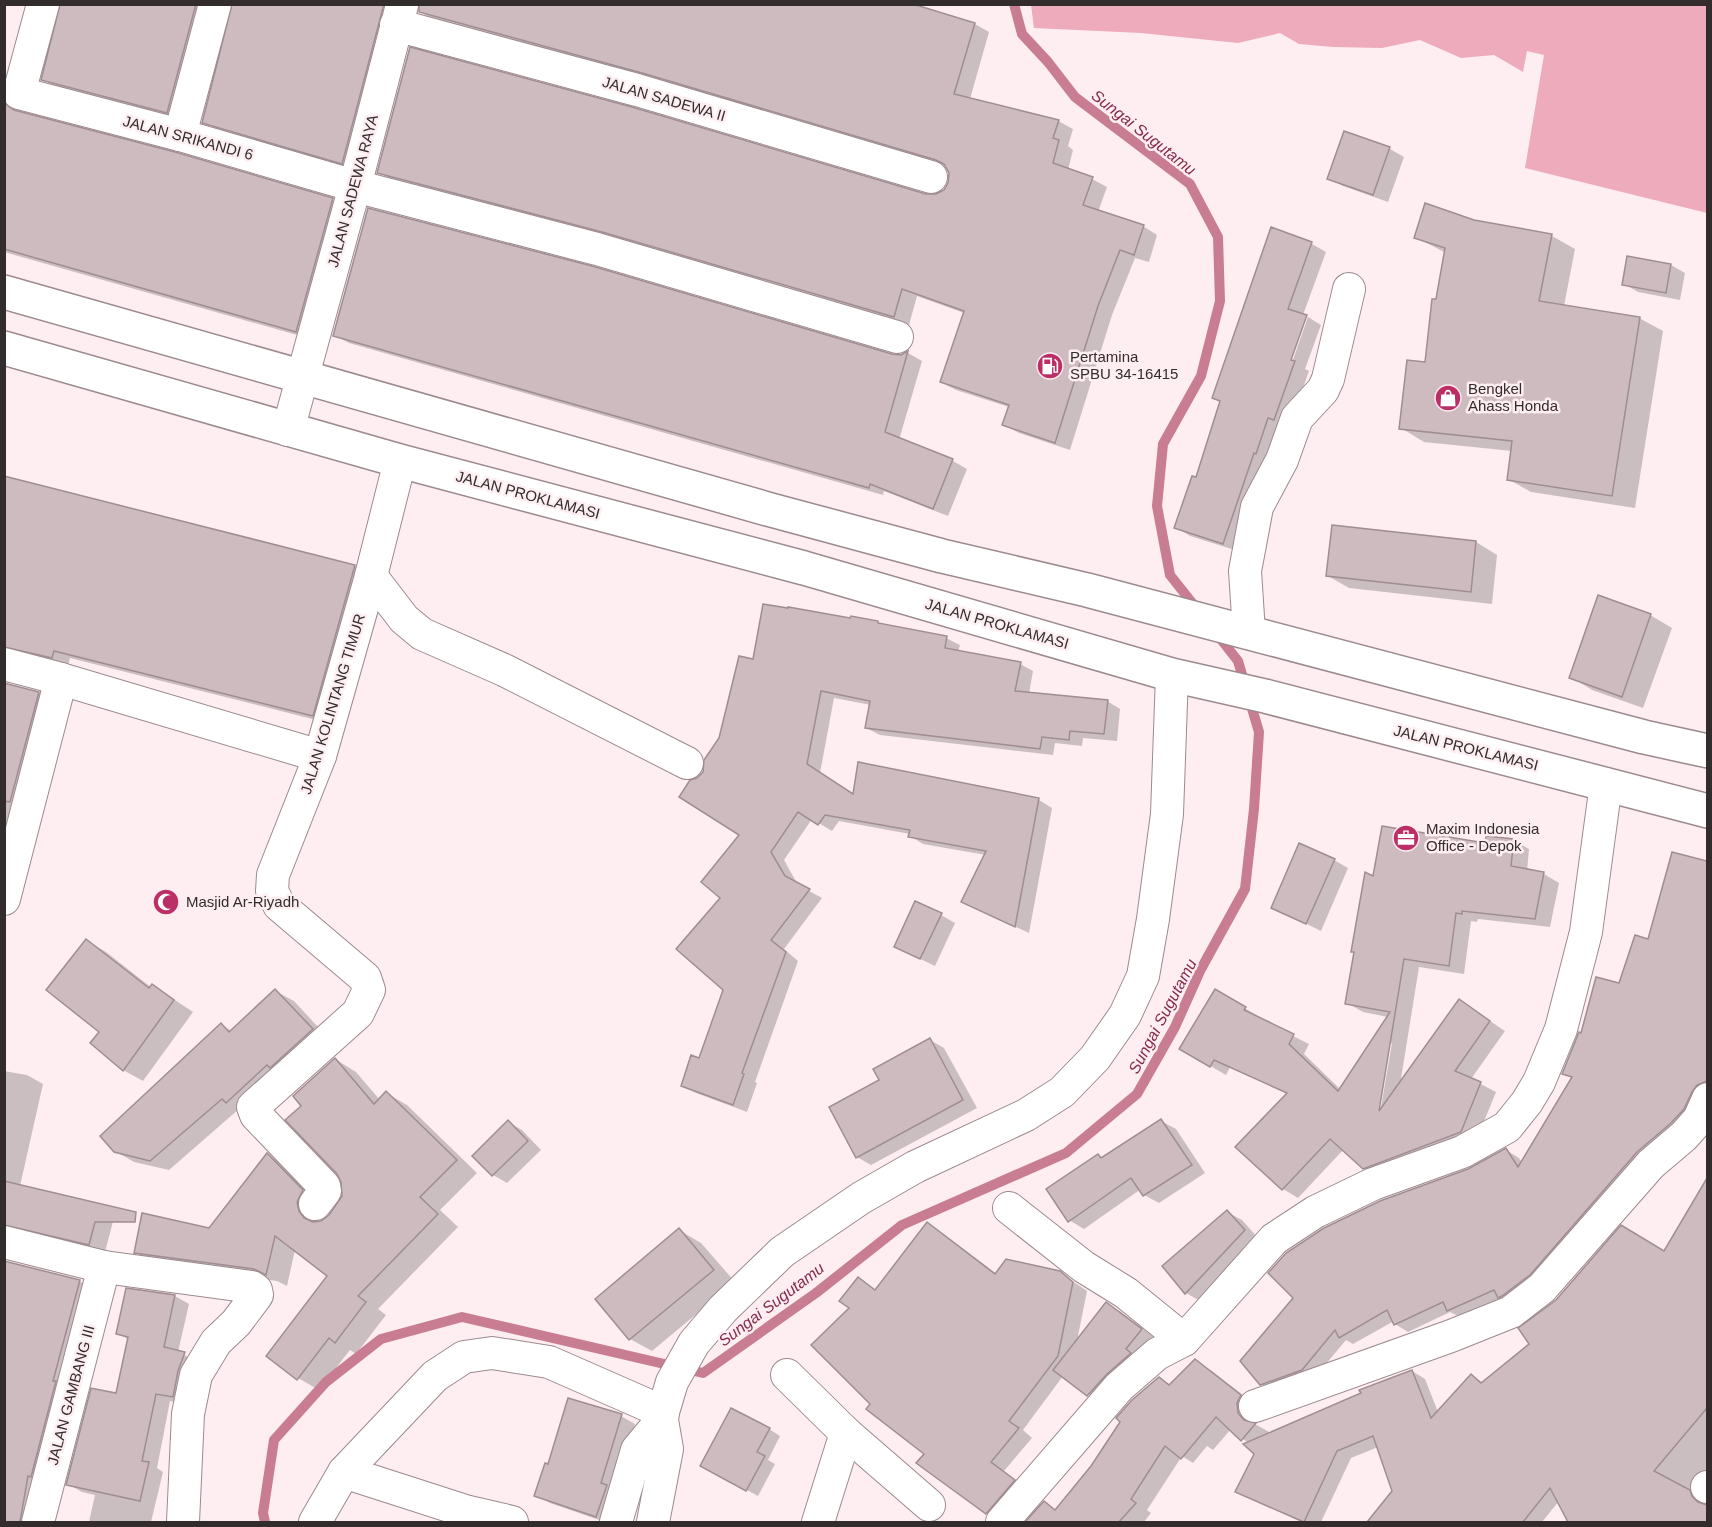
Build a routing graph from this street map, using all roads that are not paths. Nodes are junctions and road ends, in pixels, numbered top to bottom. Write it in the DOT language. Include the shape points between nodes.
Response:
graph roads {
  1 [pos="43,4"];
  2 [pos="215,4"];
  3 [pos="399,15"];
  4 [pos="180,135"];
  5 [pos="931,177"];
  6 [pos="356,186"];
  7 [pos="1349,289"];
  8 [pos="4,292"];
  9 [pos="897,337"];
  10 [pos="4,348"];
  11 [pos="303,378"];
  12 [pos="288,430"];
  13 [pos="400,461"];
  14 [pos="371,576"];
  15 [pos="1244,631"];
  16 [pos="4,664"];
  17 [pos="1185,678"];
  18 [pos="62,679"];
  19 [pos="1707,751"];
  20 [pos="320,756"];
  21 [pos="687,763"];
  22 [pos="1606,784"];
  23 [pos="1707,811"];
  24 [pos="4,899"];
  25 [pos="1707,1098"];
  26 [pos="315,1204"];
  27 [pos="1009,1208"];
  28 [pos="4,1242"];
  29 [pos="104,1267"];
  30 [pos="1184,1340"];
  31 [pos="787,1375"];
  32 [pos="1256,1406"];
  33 [pos="662,1416"];
  34 [pos="846,1433"];
  35 [pos="344,1472"];
  36 [pos="929,1505"];
  37 [pos="463,1517"];
  38 [pos="38,1522"];
  39 [pos="183,1522"];
  40 [pos="315,1522"];
  41 [pos="512,1522"];
  42 [pos="616,1522"];
  43 [pos="653,1522"];
  44 [pos="818,1522"];
  45 [pos="1002,1522"];
  1 -- 4 [label="street, JALAN SRIKANDI 6" via="19,93"];
  2 -- 4 [label="street"];
  3 -- 5 [label="street, JALAN SADEWA II"];
  3 -- 6 [label="street, JALAN SADEWA RAYA"];
  4 -- 6 [label="street, JALAN SRIKANDI 6"];
  6 -- 9 [label="street, JALAN SRIKANDI 6" via="597,249"];
  6 -- 11 [label="street, JALAN SADEWA RAYA"];
  7 -- 15 [label="street" via="1328,379 1297,418 1282,460 1257,507 1245,571"];
  8 -- 11 [label="street"];
  10 -- 12 [label="street, JALAN PROKLAMASI"];
  11 -- 12 [label="street"];
  11 -- 15 [label="street" via="782,513"];
  12 -- 13 [label="street, JALAN PROKLAMASI"];
  13 -- 14 [label="street, JALAN KOLINTANG TIMUR"];
  13 -- 17 [label="street, JALAN PROKLAMASI" via="804,568"];
  14 -- 20 [label="street, JALAN KOLINTANG TIMUR"];
  14 -- 21 [label="street" via="422,634 504,670"];
  15 -- 19 [label="street"];
  16 -- 18 [label="street"];
  17 -- 22 [label="street, JALAN PROKLAMASI"];
  17 -- 33 [label="street" via="1143,976 1125,1015 1095,1058 1062,1092 1026,1115 915,1167 782,1252 694,1344 672,1382"];
  18 -- 20 [label="street"];
  18 -- 24 [label="street"];
  20 -- 26 [label="street, JALAN KOLINTANG TIMUR" via="273,875 272,891 279,905 365,978 369,990 358,1013 253,1110 324,1186 325,1191"];
  22 -- 23 [label="street, JALAN PROKLAMASI"];
  22 -- 30 [label="street" via="1586,932 1561,1029 1527,1102 1507,1127 1462,1152 1373,1184 1315,1212 1274,1239"];
  25 -- 32 [label="street" via="1698,1119 1684,1136 1651,1164 1542,1287 1511,1312"];
  27 -- 30 [label="street"];
  28 -- 29 [label="street"];
  29 -- 38 [label="street, JALAN GAMBANG III"];
  29 -- 39 [label="street" via="256,1290 236,1323 210,1349 196,1375 188,1414"];
  30 -- 45 [label="street" via="1157,1354 1119,1387"];
  31 -- 34 [label="street"];
  33 -- 35 [label="street" via="549,1362 492,1353 464,1357 435,1376"];
  33 -- 42 [label="street" via="636,1450"];
  33 -- 43 [label="street" via="667,1449"];
  34 -- 36 [label="street"];
  34 -- 44 [label="street"];
  35 -- 37 [label="street"];
  35 -- 40 [label="street"];
  37 -- 41 [label="street"];
}
